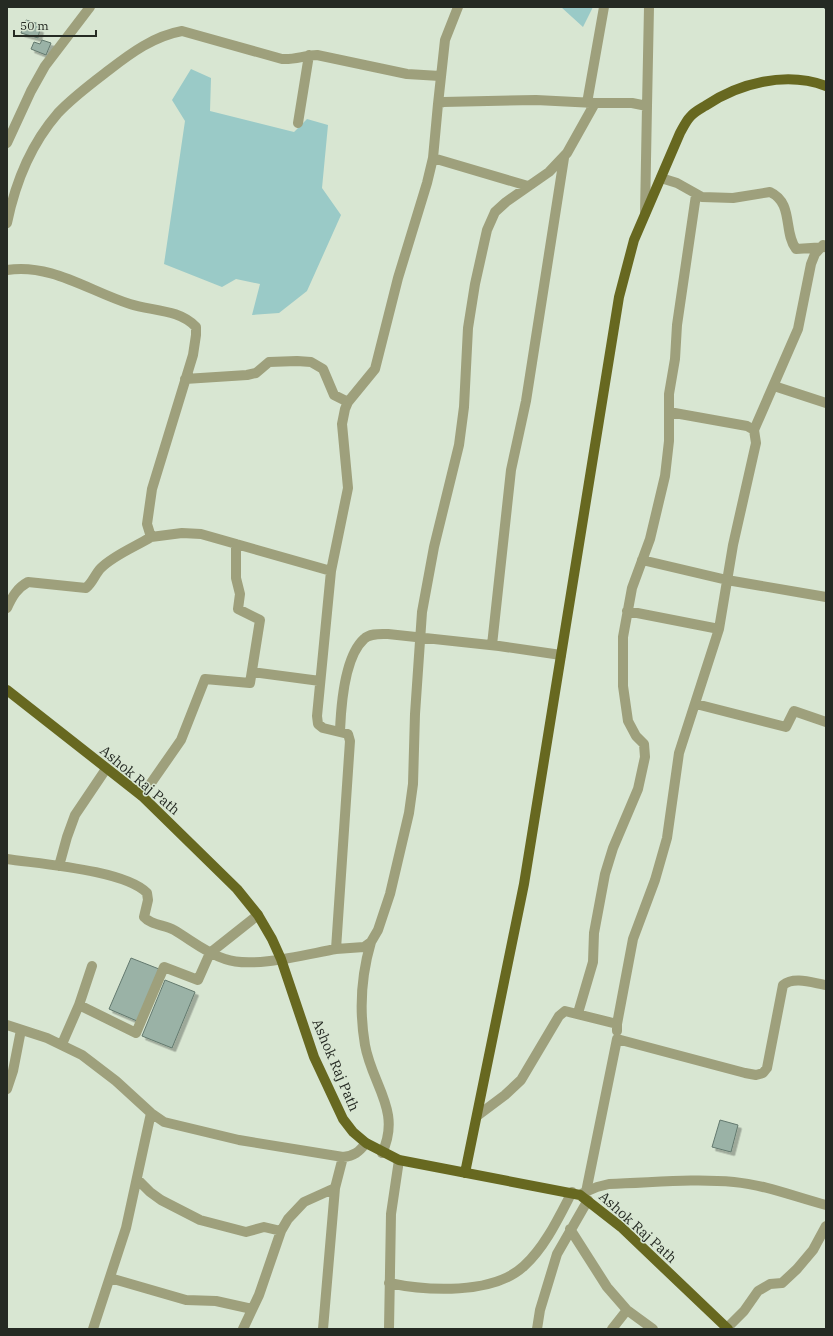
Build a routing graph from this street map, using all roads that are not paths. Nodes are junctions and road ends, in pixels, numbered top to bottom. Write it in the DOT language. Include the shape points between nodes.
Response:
graph roads {
  1 [pos="90,7"];
  2 [pos="458,7"];
  3 [pos="604,7"];
  4 [pos="650,7"];
  5 [pos="309,55"];
  6 [pos="440,76"];
  7 [pos="826,86"];
  8 [pos="591,103"];
  9 [pos="438,104"];
  10 [pos="647,106"];
  11 [pos="298,123"];
  12 [pos="7,143"];
  13 [pos="433,158"];
  14 [pos="564,158"];
  15 [pos="661,178"];
  16 [pos="528,186"];
  17 [pos="696,195"];
  18 [pos="645,214"];
  19 [pos="7,223"];
  20 [pos="824,245"];
  21 [pos="7,270"];
  22 [pos="185,380"];
  23 [pos="774,386"];
  24 [pos="348,402"];
  25 [pos="826,403"];
  26 [pos="669,412"];
  27 [pos="754,430"];
  28 [pos="151,537"];
  29 [pos="236,544"];
  30 [pos="642,560"];
  31 [pos="332,571"];
  32 [pos="727,580"];
  33 [pos="826,597"];
  34 [pos="7,608"];
  35 [pos="627,612"];
  36 [pos="719,629"];
  37 [pos="421,638"];
  38 [pos="492,645"];
  39 [pos="561,656"];
  40 [pos="252,672"];
  41 [pos="320,681"];
  42 [pos="7,690"];
  43 [pos="696,704"];
  44 [pos="826,722"];
  45 [pos="340,731"];
  46 [pos="106,769"];
  47 [pos="142,796"];
  48 [pos="7,858"];
  49 [pos="59,866"];
  50 [pos="258,915"];
  51 [pos="371,942"];
  52 [pos="336,949"];
  53 [pos="210,953"];
  54 [pos="281,959"];
  55 [pos="92,966"];
  56 [pos="826,985"];
  57 [pos="79,1005"];
  58 [pos="578,1013"];
  59 [pos="617,1024"];
  60 [pos="7,1025"];
  61 [pos="21,1030"];
  62 [pos="617,1039"];
  63 [pos="62,1044"];
  64 [pos="7,1089"];
  65 [pos="151,1113"];
  66 [pos="476,1116"];
  67 [pos="366,1144"];
  68 [pos="382,1153"];
  69 [pos="343,1157"];
  70 [pos="399,1160"];
  71 [pos="465,1173"];
  72 [pos="137,1179"];
  73 [pos="336,1188"];
  74 [pos="581,1195"];
  75 [pos="826,1205"];
  76 [pos="826,1226"];
  77 [pos="570,1229"];
  78 [pos="282,1231"];
  79 [pos="110,1278"];
  80 [pos="389,1284"];
  81 [pos="252,1309"];
  82 [pos="627,1310"];
  83 [pos="93,1329"];
  84 [pos="243,1329"];
  85 [pos="323,1329"];
  86 [pos="390,1329"];
  87 [pos="537,1329"];
  88 [pos="612,1329"];
  89 [pos="653,1329"];
  90 [pos="728,1329"];
  1 -- 12 [label="street" via="46,66 31,91"];
  2 -- 6 [label="street" via="447,31"];
  3 -- 8 [label="street"];
  4 -- 10 [label="street"];
  5 -- 6 [label="street" via="407,74"];
  5 -- 11 [label="street"];
  5 -- 19 [label="street" via="292,60 282,59 182,32 149,43 124,58 84,90 52,121 37,142 19,180"];
  6 -- 9 [label="street"];
  7 -- 15 [label="main road" via="814,82 786,80 750,84 714,100 690,116"];
  8 -- 9 [label="street" via="536,100"];
  8 -- 10 [label="street" via="632,103"];
  8 -- 14 [label="street" via="575,141"];
  9 -- 13 [label="street"];
  10 -- 18 [label="street"];
  13 -- 16 [label="street"];
  13 -- 24 [label="street" via="375,369"];
  14 -- 16 [label="street"];
  14 -- 38 [label="street" via="526,401 513,455"];
  15 -- 17 [label="street" via="677,183"];
  15 -- 18 [label="main road"];
  16 -- 37 [label="street" via="495,212 486,230 468,328 464,407 459,446 430,568 422,612"];
  17 -- 20 [label="street" via="733,198 770,192 781,199 796,249"];
  17 -- 26 [label="street" via="677,325"];
  18 -- 39 [label="main road" via="634,240 619,297"];
  20 -- 23 [label="street" via="815,254 798,330"];
  21 -- 22 [label="street" via="23,268 53,274 131,304 183,317 196,327"];
  22 -- 24 [label="street" via="247,375 256,373 269,362 297,360 310,362 323,369 334,395"];
  22 -- 28 [label="street" via="152,489 147,524"];
  23 -- 25 [label="street"];
  23 -- 27 [label="street"];
  24 -- 31 [label="street" via="342,424 348,488"];
  26 -- 27 [label="street" via="737,423"];
  26 -- 30 [label="street" via="669,447 665,476 650,539"];
  27 -- 32 [label="street" via="756,443"];
  28 -- 29 [label="street" via="193,533"];
  28 -- 34 [label="street" via="107,563 99,570 92,584 86,588 28,582 15,593"];
  29 -- 31 [label="street"];
  29 -- 40 [label="street" via="236,578 240,594 238,609 260,620"];
  30 -- 32 [label="street"];
  30 -- 35 [label="street" via="635,577"];
  31 -- 41 [label="street"];
  32 -- 33 [label="street"];
  32 -- 36 [label="street"];
  35 -- 36 [label="street"];
  35 -- 58 [label="street" via="622,650 624,693 630,728 644,744 645,757 638,789 605,874 594,933 595,954"];
  36 -- 43 [label="street"];
  37 -- 38 [label="street"];
  37 -- 45 [label="street" via="377,634 364,639 348,669"];
  37 -- 51 [label="street" via="412,799 390,894 378,930"];
  38 -- 39 [label="street"];
  39 -- 66 [label="main road" via="524,884"];
  40 -- 41 [label="street"];
  40 -- 47 [label="street" via="250,683 205,680 181,740"];
  41 -- 45 [label="street" via="318,724 323,728"];
  42 -- 46 [label="main road, Ashok Raj Path"];
  43 -- 44 [label="street" via="786,727 794,711"];
  43 -- 59 [label="street" via="679,753 667,838 633,940"];
  45 -- 52 [label="street" via="348,734 350,741"];
  46 -- 47 [label="main road, Ashok Raj Path"];
  46 -- 49 [label="street" via="76,815"];
  47 -- 50 [label="main road, Ashok Raj Path" via="237,889"];
  48 -- 49 [label="street"];
  49 -- 53 [label="street" via="101,874 143,889 148,900 144,917 147,921 173,929"];
  50 -- 53 [label="street"];
  50 -- 54 [label="main road, Ashok Raj Path"];
  51 -- 52 [label="street" via="364,947"];
  51 -- 68 [label="street" via="363,975 362,1017 368,1057 389,1117 388,1140"];
  52 -- 54 [label="street"];
  53 -- 54 [label="street" via="233,962"];
  53 -- 57 [label="street" via="198,980 164,967 136,1033"];
  54 -- 67 [label="main road, Ashok Raj Path" via="314,1057 335,1104 343,1120"];
  55 -- 57 [label="street"];
  56 -- 62 [label="street" via="788,980 783,985 767,1068 763,1073 756,1075"];
  57 -- 63 [label="street"];
  58 -- 59 [label="street"];
  58 -- 66 [label="street" via="565,1011 559,1016 521,1080 505,1096"];
  59 -- 62 [label="street"];
  60 -- 61 [label="street"];
  61 -- 63 [label="street"];
  61 -- 64 [label="street"];
  62 -- 74 [label="street"];
  63 -- 65 [label="street" via="95,1064"];
  65 -- 69 [label="street" via="164,1122 219,1136"];
  65 -- 72 [label="street"];
  66 -- 71 [label="main road"];
  67 -- 68 [label="main road, Ashok Raj Path"];
  67 -- 69 [label="street" via="360,1152"];
  68 -- 70 [label="main road, Ashok Raj Path"];
  69 -- 73 [label="street"];
  70 -- 71 [label="main road, Ashok Raj Path"];
  70 -- 80 [label="street" via="392,1204"];
  71 -- 74 [label="main road, Ashok Raj Path"];
  72 -- 78 [label="street" via="161,1200 200,1220 246,1232 264,1227"];
  72 -- 79 [label="street"];
  73 -- 78 [label="street" via="304,1202 288,1219"];
  73 -- 85 [label="street"];
  74 -- 75 [label="street" via="610,1184 696,1180 736,1182 764,1187"];
  74 -- 77 [label="street"];
  74 -- 80 [label="street" via="552,1228 530,1260 509,1276 480,1285 453,1288 415,1288"];
  74 -- 90 [label="main road, Ashok Raj Path" via="621,1227"];
  76 -- 90 [label="street" via="810,1254 797,1269 782,1283 770,1284 758,1291"];
  77 -- 82 [label="street" via="607,1286"];
  77 -- 87 [label="street" via="557,1254"];
  78 -- 81 [label="street"];
  79 -- 81 [label="street" via="186,1300 216,1301"];
  79 -- 83 [label="street"];
  80 -- 86 [label="street"];
  81 -- 84 [label="street"];
  82 -- 88 [label="street"];
  82 -- 89 [label="street"];
}
